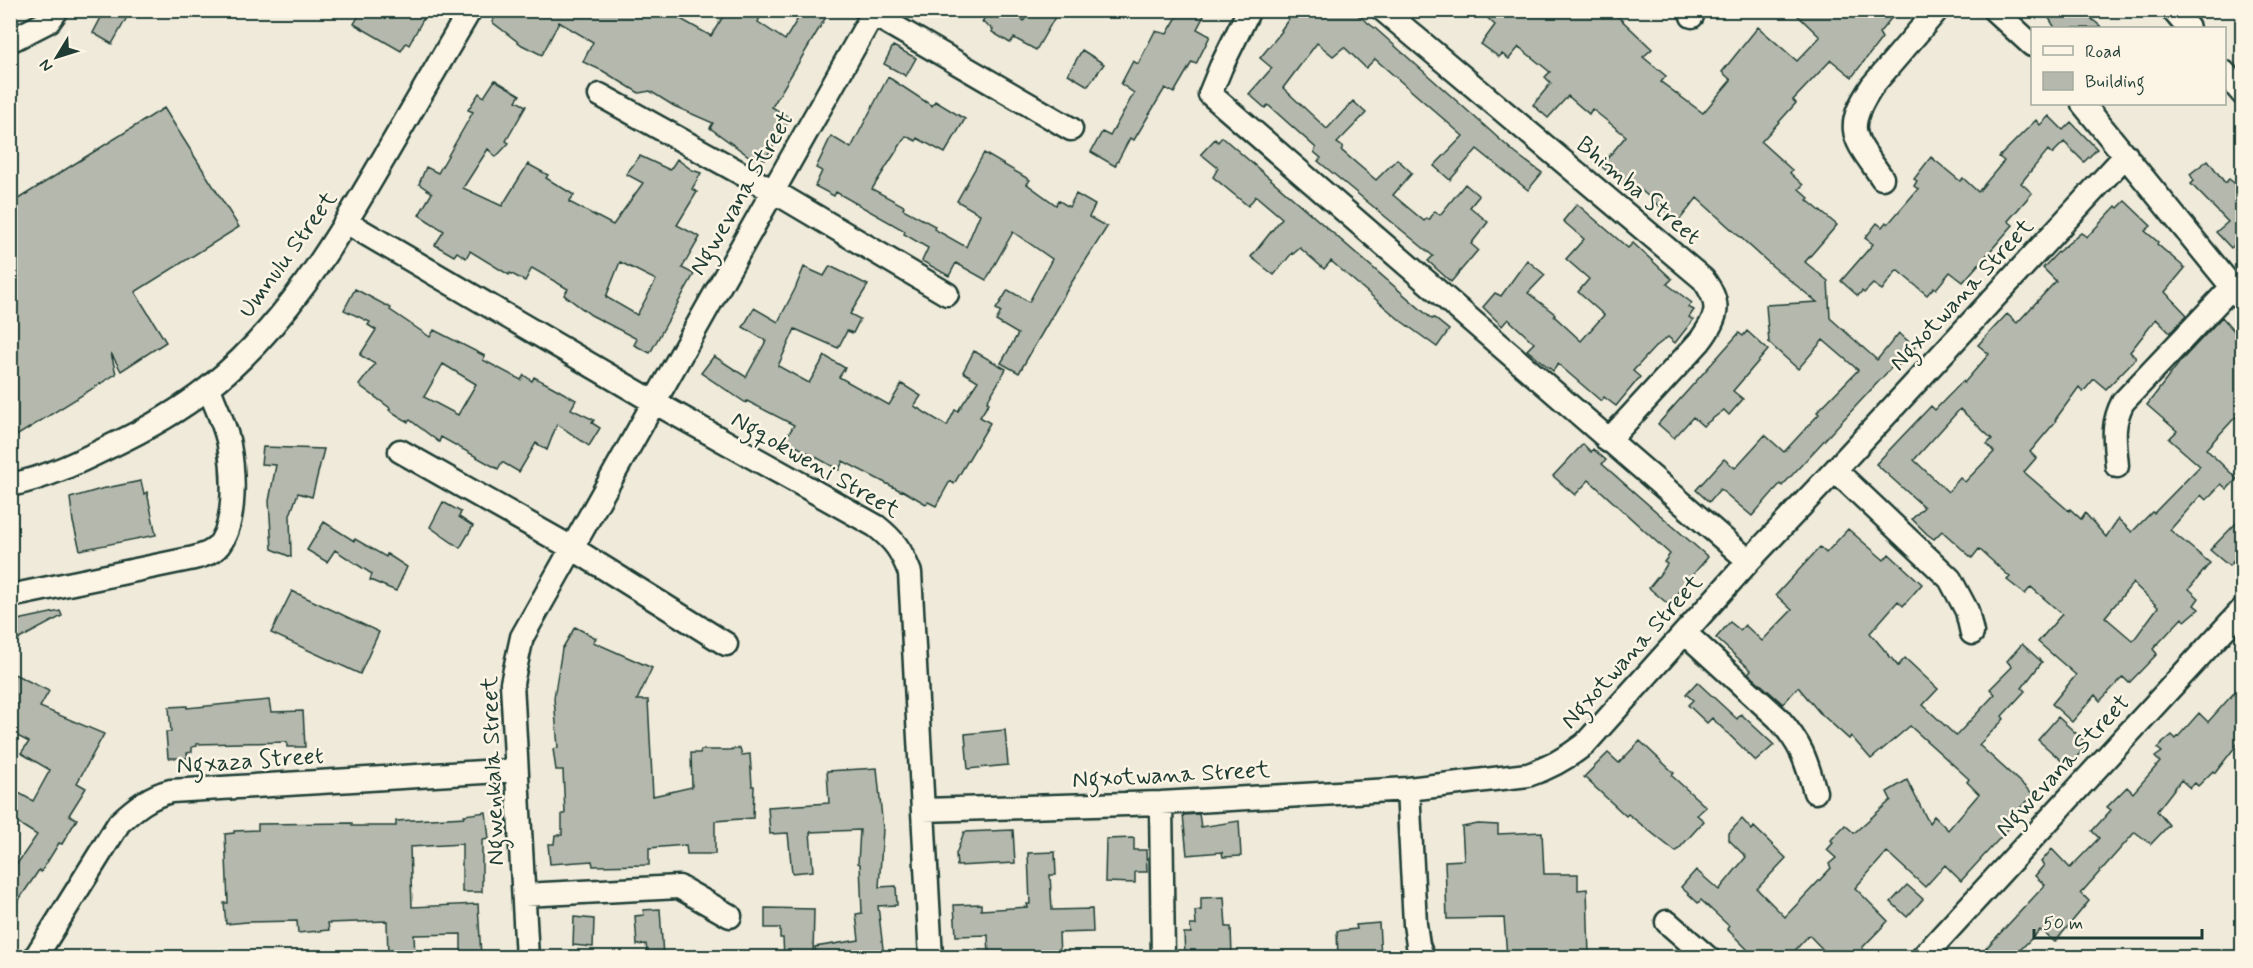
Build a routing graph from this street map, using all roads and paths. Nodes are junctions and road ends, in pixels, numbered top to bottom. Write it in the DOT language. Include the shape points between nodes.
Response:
graph roads {
  1 [pos="57,10"];
  2 [pos="470,10"];
  3 [pos="1249,10"];
  4 [pos="1383,10"];
  5 [pos="1937,10"];
  6 [pos="1994,10"];
  7 [pos="2173,10"];
  8 [pos="872,12"];
  9 [pos="2187,27"];
  10 [pos="10,41"];
  11 [pos="2031,44"];
  12 [pos="2226,74"];
  13 [pos="2242,93"];
  14 [pos="600,95"];
  15 [pos="2084,105"];
  16 [pos="1071,129"];
  17 [pos="2126,155"];
  18 [pos="1882,178"];
  19 [pos="773,190"];
  20 [pos="346,222"];
  21 [pos="2237,293"];
  22 [pos="947,294"];
  23 [pos="209,388"];
  24 [pos="654,402"];
  25 [pos="1608,441"];
  26 [pos="400,451"];
  27 [pos="2117,466"];
  28 [pos="1835,470"];
  29 [pos="10,485"];
  30 [pos="572,548"];
  31 [pos="1749,561"];
  32 [pos="10,596"];
  33 [pos="2242,610"];
  34 [pos="1685,633"];
  35 [pos="1972,633"];
  36 [pos="726,644"];
  37 [pos="516,770"];
  38 [pos="1408,789"];
  39 [pos="1815,792"];
  40 [pos="1161,803"];
  41 [pos="923,810"];
  42 [pos="524,895"];
  43 [pos="730,916"];
  44 [pos="1667,922"];
  45 [pos="36,957"];
  46 [pos="527,957"];
  47 [pos="931,957"];
  48 [pos="1163,957"];
  49 [pos="1423,957"];
  50 [pos="1708,957"];
  51 [pos="1922,957"];
  1 -- 10 [label="street" via="49,21"];
  2 -- 20 [label="street, Umnulu Street"];
  3 -- 25 [label="street" via="1210,94"];
  4 -- 25 [label="street, Bhimba Street" via="1703,279 1711,290 1716,308 1712,325"];
  5 -- 18 [label="street" via="1872,86 1855,118 1855,138"];
  6 -- 11 [label="street"];
  7 -- 9 [label="street"];
  8 -- 16 [label="street"];
  8 -- 19 [label="street, Ngwevana Street"];
  12 -- 13 [label="street"];
  14 -- 19 [label="street"];
  15 -- 17 [label="street"];
  17 -- 21 [label="street"];
  17 -- 28 [label="street, Ngxotwana Street"];
  19 -- 22 [label="street"];
  19 -- 24 [label="street, Ngwevana Street"];
  20 -- 23 [label="street, Umnulu Street" via="268,332"];
  20 -- 24 [label="street, Ngqokweni Street"];
  21 -- 27 [label="street" via="2123,402 2114,427"];
  23 -- 29 [label="street, Umnulu Street" via="151,427 30,482"];
  23 -- 32 [label="street" via="229,444 231,508 221,543 209,554 194,558"];
  24 -- 30 [label="street, Ngwenkala Street"];
  24 -- 41 [label="street, Ngqokweni Street" via="876,526 894,540 910,573"];
  25 -- 31 [label="street"];
  26 -- 30 [label="street"];
  28 -- 31 [label="street, Ngxotwana Street"];
  28 -- 35 [label="street" via="1950,579 1967,611"];
  30 -- 36 [label="street"];
  30 -- 37 [label="street, Ngwenkala Street" via="522,637 512,683"];
  31 -- 34 [label="street, Ngxotwana Street"];
  33 -- 51 [label="street, Ngwevana Street"];
  34 -- 38 [label="street, Ngxotwana Street" via="1585,744 1567,758 1528,775"];
  34 -- 39 [label="street" via="1790,732 1803,753"];
  37 -- 42 [label="street, Ngwenkala Street"];
  37 -- 45 [label="street, Ngxaza Street" via="160,794 119,823"];
  38 -- 40 [label="street, Ngxotwana Street"];
  38 -- 49 [label="street" via="1415,924"];
  40 -- 41 [label="street, Ngxotwana Street"];
  40 -- 48 [label="street"];
  41 -- 47 [label="street, Ngqokweni Street"];
  42 -- 43 [label="street" via="679,887"];
  42 -- 46 [label="street, Ngwenkala Street"];
  44 -- 50 [label="street"];
}
